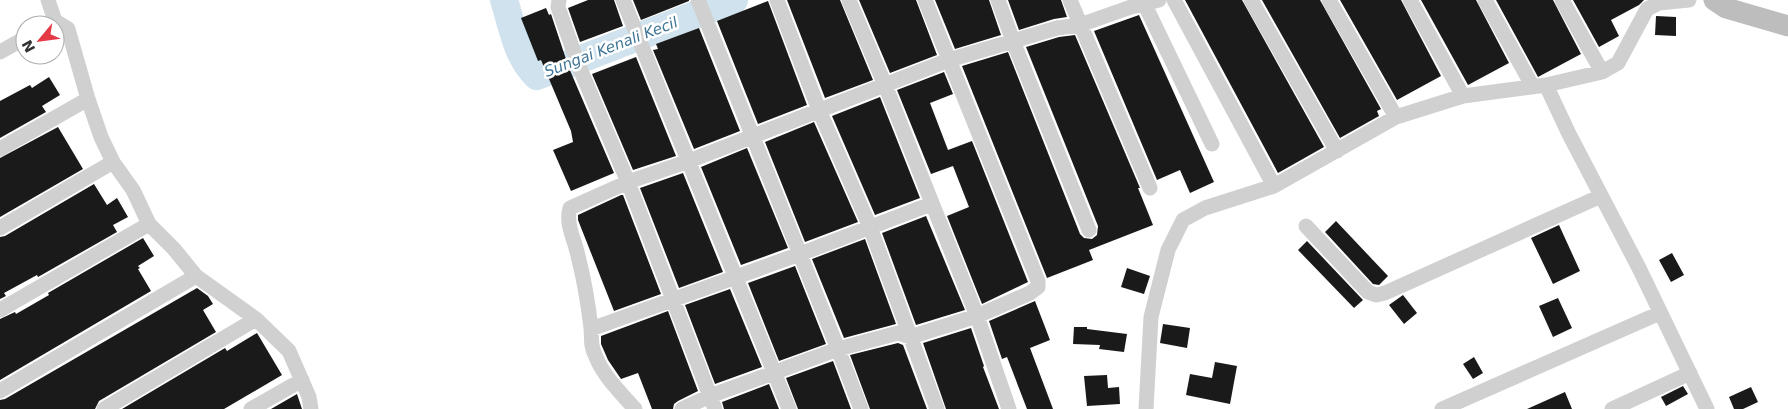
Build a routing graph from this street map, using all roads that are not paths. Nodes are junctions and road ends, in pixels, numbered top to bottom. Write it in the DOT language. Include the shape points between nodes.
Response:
graph roads {
  1 [pos="48,0"];
  2 [pos="559,0"];
  3 [pos="624,0"];
  4 [pos="777,0"];
  5 [pos="849,0"];
  6 [pos="925,0"];
  7 [pos="998,0"];
  8 [pos="1070,0"];
  9 [pos="1174,0"];
  10 [pos="1251,0"];
  11 [pos="1329,0"];
  12 [pos="1410,0"];
  13 [pos="1486,0"];
  14 [pos="1562,0"];
  15 [pos="1688,0"];
  16 [pos="1714,0"];
  17 [pos="1152,2"];
  18 [pos="1644,4"];
  19 [pos="702,9"];
  20 [pos="50,15"];
  21 [pos="1080,25"];
  22 [pos="1788,26"];
  23 [pos="65,28"];
  24 [pos="1013,41"];
  25 [pos="15,44"];
  26 [pos="0,52"];
  27 [pos="949,60"];
  28 [pos="1602,72"];
  29 [pos="885,85"];
  30 [pos="1539,86"];
  31 [pos="1463,96"];
  32 [pos="88,100"];
  33 [pos="819,110"];
  34 [pos="1396,118"];
  35 [pos="753,136"];
  36 [pos="1212,144"];
  37 [pos="0,149"];
  38 [pos="1337,151"];
  39 [pos="689,161"];
  40 [pos="113,162"];
  41 [pos="628,182"];
  42 [pos="1274,186"];
  43 [pos="1150,188"];
  44 [pos="1601,196"];
  45 [pos="931,204"];
  46 [pos="149,224"];
  47 [pos="1306,226"];
  48 [pos="870,227"];
  49 [pos="0,228"];
  50 [pos="1089,230"];
  51 [pos="800,254"];
  52 [pos="196,276"];
  53 [pos="736,277"];
  54 [pos="673,300"];
  55 [pos="0,310"];
  56 [pos="1660,313"];
  57 [pos="977,316"];
  58 [pos="256,319"];
  59 [pos="591,329"];
  60 [pos="910,337"];
  61 [pos="838,349"];
  62 [pos="774,372"];
  63 [pos="1690,373"];
  64 [pos="302,380"];
  65 [pos="0,391"];
  66 [pos="713,403"];
  67 [pos="104,409"];
  68 [pos="251,409"];
  69 [pos="311,409"];
  70 [pos="635,409"];
  71 [pos="682,409"];
  72 [pos="789,409"];
  73 [pos="861,409"];
  74 [pos="938,409"];
  75 [pos="1009,409"];
  76 [pos="1146,409"];
  77 [pos="1442,409"];
  78 [pos="1612,409"];
  79 [pos="1707,409"];
  1 -- 20 [label="street"];
  2 -- 41 [label="street" via="558,7 577,62"];
  3 -- 39 [label="street"];
  4 -- 33 [label="street"];
  5 -- 29 [label="street"];
  6 -- 27 [label="street"];
  7 -- 24 [label="street"];
  8 -- 21 [label="street"];
  9 -- 42 [label="street"];
  10 -- 38 [label="street"];
  11 -- 34 [label="street"];
  12 -- 31 [label="street"];
  13 -- 30 [label="street"];
  14 -- 28 [label="street"];
  15 -- 18 [label="street"];
  16 -- 22 [label="street" via="1726,8"];
  17 -- 21 [label="street"];
  17 -- 36 [label="street"];
  18 -- 28 [label="street" via="1618,64"];
  19 -- 35 [label="street"];
  21 -- 24 [label="street"];
  21 -- 43 [label="street"];
  23 -- 32 [label="street" via="68,29"];
  24 -- 27 [label="street"];
  24 -- 50 [label="street"];
  25 -- 26 [label="street"];
  27 -- 29 [label="street"];
  27 -- 57 [label="street" via="1038,281 1038,286 1030,294"];
  28 -- 30 [label="street"];
  29 -- 33 [label="street"];
  29 -- 45 [label="street"];
  30 -- 31 [label="street"];
  30 -- 44 [label="street"];
  31 -- 34 [label="street"];
  32 -- 37 [label="street"];
  32 -- 40 [label="street"];
  33 -- 35 [label="street"];
  33 -- 48 [label="street"];
  34 -- 38 [label="street"];
  35 -- 39 [label="street"];
  35 -- 51 [label="street"];
  38 -- 42 [label="street"];
  39 -- 41 [label="street"];
  39 -- 53 [label="street"];
  40 -- 46 [label="street" via="133,190"];
  40 -- 49 [label="street"];
  41 -- 54 [label="street"];
  41 -- 59 [label="street" via="570,208 567,218"];
  42 -- 76 [label="street" via="1205,208 1184,220 1168,250 1151,317"];
  44 -- 47 [label="street" via="1376,295 1368,292"];
  44 -- 56 [label="street"];
  45 -- 48 [label="street"];
  45 -- 57 [label="street"];
  46 -- 52 [label="street"];
  46 -- 55 [label="street"];
  48 -- 51 [label="street"];
  48 -- 60 [label="street"];
  51 -- 53 [label="street"];
  51 -- 61 [label="street"];
  52 -- 58 [label="street"];
  52 -- 65 [label="street"];
  53 -- 54 [label="street"];
  53 -- 62 [label="street"];
  54 -- 59 [label="street"];
  54 -- 66 [label="street"];
  56 -- 63 [label="street"];
  56 -- 77 [label="street"];
  57 -- 60 [label="street"];
  57 -- 75 [label="street"];
  58 -- 64 [label="street" via="289,351"];
  58 -- 67 [label="street"];
  59 -- 70 [label="street" via="590,342 599,364"];
  60 -- 61 [label="street" via="898,333"];
  60 -- 74 [label="street"];
  61 -- 62 [label="street"];
  61 -- 73 [label="street"];
  62 -- 66 [label="street"];
  62 -- 72 [label="street"];
  63 -- 78 [label="street"];
  63 -- 79 [label="street"];
  64 -- 68 [label="street"];
  64 -- 69 [label="street"];
  66 -- 71 [label="street"];
}
